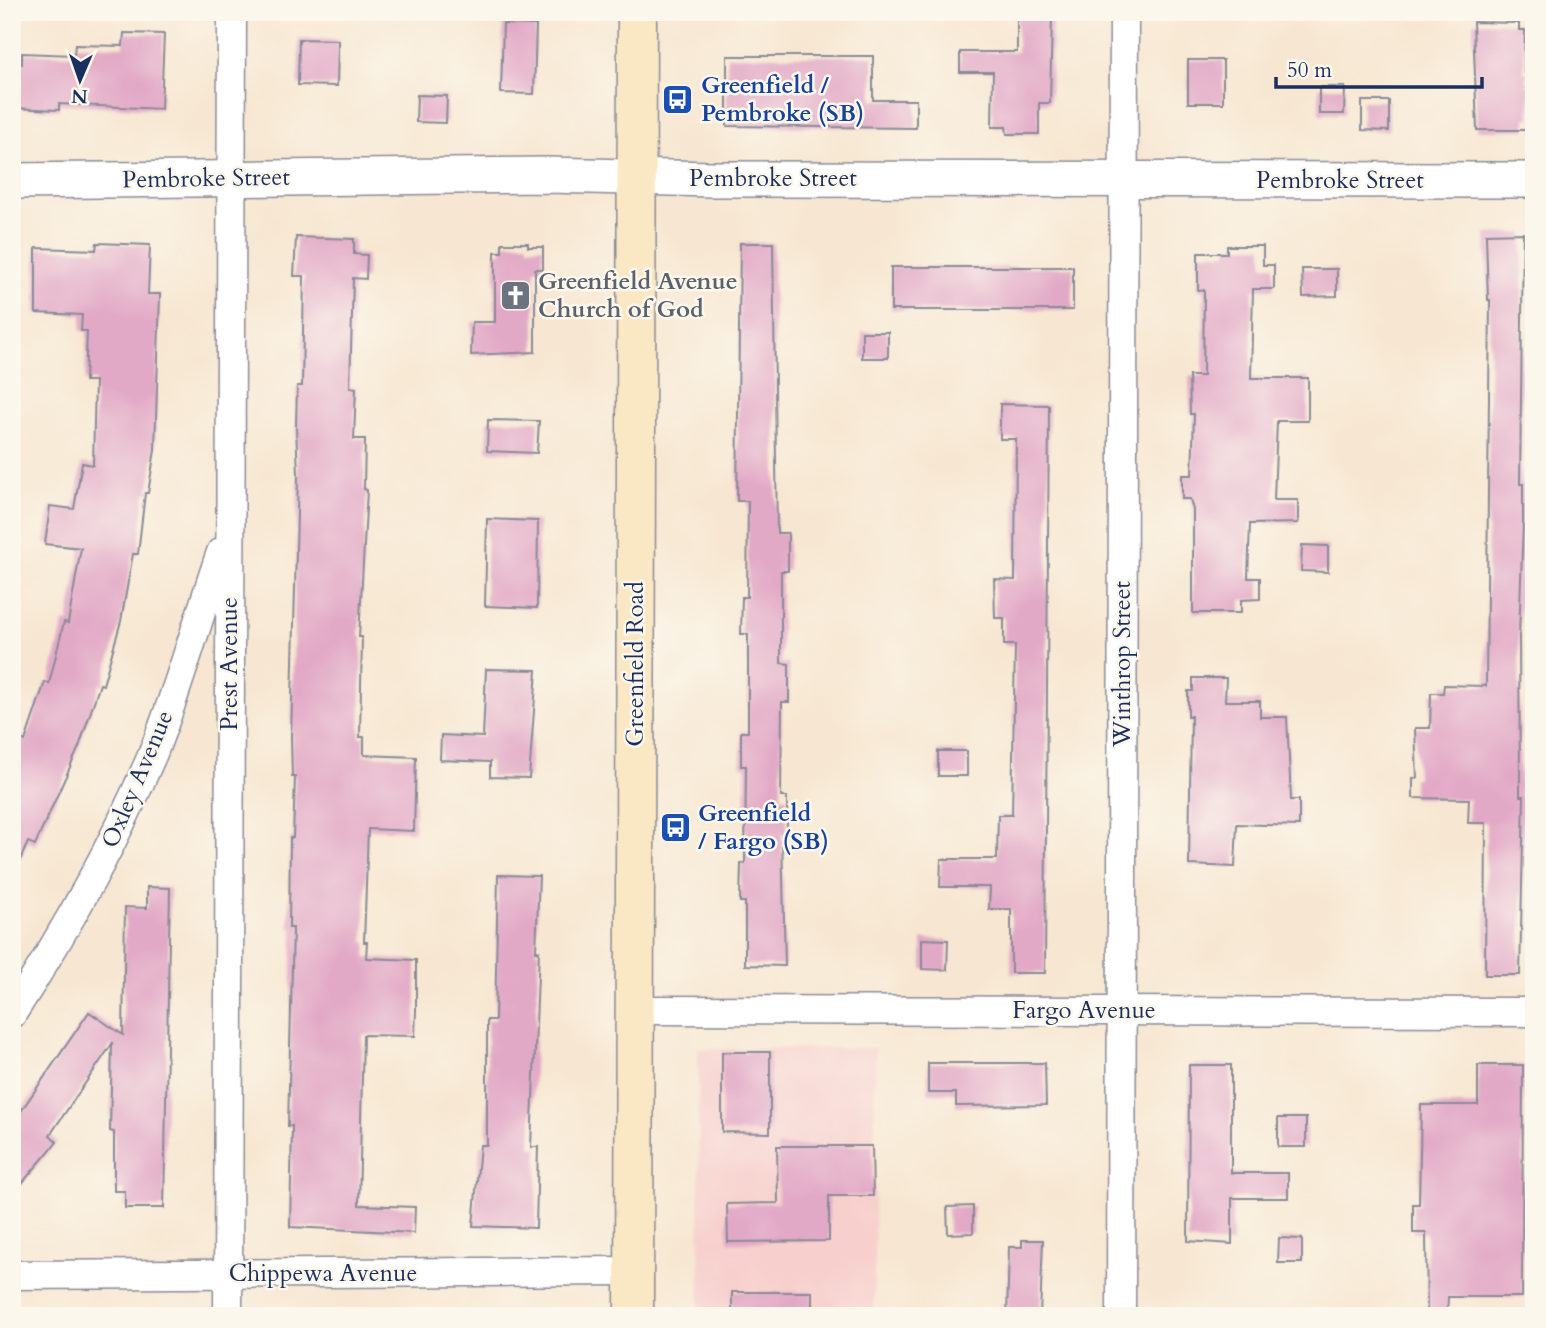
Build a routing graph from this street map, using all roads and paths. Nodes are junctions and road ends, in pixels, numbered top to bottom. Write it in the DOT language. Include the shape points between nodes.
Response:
graph roads {
  1 [pos="232,12"];
  2 [pos="636,12"];
  3 [pos="1124,12"];
  4 [pos="636,177"];
  5 [pos="231,178"];
  6 [pos="1123,179"];
  7 [pos="1534,180"];
  8 [pos="12,181"];
  9 [pos="228,529"];
  10 [pos="635,1010"];
  11 [pos="1121,1010"];
  12 [pos="1534,1012"];
  13 [pos="12,1014"];
  14 [pos="634,1271"];
  15 [pos="229,1273"];
  16 [pos="12,1275"];
  17 [pos="229,1316"];
  18 [pos="634,1316"];
  19 [pos="1121,1316"];
  1 -- 5 [label="street, Prest Avenue"];
  2 -- 4 [label="main road, Greenfield Road"];
  3 -- 6 [label="street, Winthrop Street"];
  4 -- 5 [label="street, Pembroke Street"];
  4 -- 6 [label="street, Pembroke Street"];
  4 -- 10 [label="main road, Greenfield Road"];
  5 -- 8 [label="street, Pembroke Street"];
  5 -- 9 [label="street, Prest Avenue"];
  6 -- 7 [label="street, Pembroke Street"];
  6 -- 11 [label="street, Winthrop Street"];
  9 -- 13 [label="street, Oxley Avenue" via="154,750 121,826 68,926"];
  9 -- 15 [label="street, Prest Avenue"];
  10 -- 11 [label="street, Fargo Avenue"];
  10 -- 14 [label="main road, Greenfield Road"];
  11 -- 12 [label="street, Fargo Avenue"];
  11 -- 19 [label="street, Winthrop Street"];
  14 -- 15 [label="street, Chippewa Avenue"];
  14 -- 18 [label="main road, Greenfield Road"];
  15 -- 16 [label="street, Chippewa Avenue"];
  15 -- 17 [label="street, Prest Avenue"];
}
